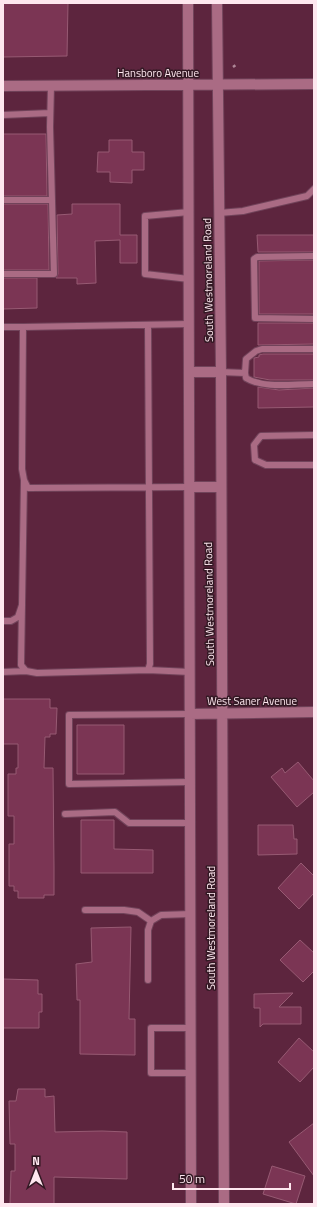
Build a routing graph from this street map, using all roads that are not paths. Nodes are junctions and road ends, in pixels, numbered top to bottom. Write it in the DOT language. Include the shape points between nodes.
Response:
graph roads {
  1 [pos="188,3"];
  2 [pos="217,3"];
  3 [pos="314,84"];
  4 [pos="188,85"];
  5 [pos="218,85"];
  6 [pos="3,86"];
  7 [pos="51,86"];
  8 [pos="50,113"];
  9 [pos="3,115"];
  10 [pos="314,189"];
  11 [pos="3,200"];
  12 [pos="52,200"];
  13 [pos="189,212"];
  14 [pos="219,213"];
  15 [pos="314,256"];
  16 [pos="3,274"];
  17 [pos="189,279"];
  18 [pos="314,319"];
  19 [pos="189,324"];
  20 [pos="148,325"];
  21 [pos="3,327"];
  22 [pos="23,327"];
  23 [pos="314,349"];
  24 [pos="189,372"];
  25 [pos="221,372"];
  26 [pos="245,373"];
  27 [pos="314,384"];
  28 [pos="314,435"];
  29 [pos="314,465"];
  30 [pos="24,480"];
  31 [pos="221,486"];
  32 [pos="149,487"];
  33 [pos="190,487"];
  34 [pos="22,605"];
  35 [pos="3,621"];
  36 [pos="148,670"];
  37 [pos="26,671"];
  38 [pos="3,672"];
  39 [pos="190,672"];
  40 [pos="314,712"];
  41 [pos="223,713"];
  42 [pos="190,714"];
  43 [pos="190,782"];
  44 [pos="65,814"];
  45 [pos="190,823"];
  46 [pos="84,910"];
  47 [pos="191,914"];
  48 [pos="151,921"];
  49 [pos="148,980"];
  50 [pos="191,1028"];
  51 [pos="191,1073"];
  52 [pos="191,1204"];
  53 [pos="224,1204"];
  1 -- 4 [label="main road, South Westmoreland Road"];
  2 -- 5 [label="main road, South Westmoreland Road"];
  3 -- 5 [label="main road, Hansboro Avenue"];
  4 -- 5 [label="main road, Hansboro Avenue"];
  4 -- 7 [label="main road, Hansboro Avenue"];
  4 -- 13 [label="main road, South Westmoreland Road"];
  5 -- 14 [label="main road, South Westmoreland Road"];
  6 -- 7 [label="main road, Hansboro Avenue"];
  7 -- 8 [label="lane"];
  8 -- 9 [label="lane"];
  8 -- 12 [label="lane"];
  10 -- 14 [label="lane" via="308,196 242,211"];
  11 -- 12 [label="lane"];
  12 -- 16 [label="lane" via="54,274"];
  13 -- 17 [label="main road, South Westmoreland Road"];
  13 -- 17 [label="lane" via="145,216 145,274"];
  14 -- 25 [label="main road, South Westmoreland Road"];
  15 -- 18 [label="lane" via="254,259 255,318"];
  17 -- 19 [label="main road, South Westmoreland Road"];
  19 -- 20 [label="lane"];
  19 -- 24 [label="main road, South Westmoreland Road"];
  20 -- 22 [label="lane"];
  20 -- 32 [label="lane"];
  21 -- 22 [label="lane"];
  22 -- 30 [label="lane"];
  23 -- 26 [label="lane" via="256,351 246,359"];
  24 -- 25 [label="main road"];
  24 -- 33 [label="main road, South Westmoreland Road"];
  25 -- 26 [label="lane"];
  25 -- 31 [label="main road, South Westmoreland Road"];
  26 -- 27 [label="lane" via="246,378 262,384"];
  28 -- 29 [label="lane" via="261,436 254,445 255,460 266,465"];
  30 -- 32 [label="lane" via="28,488"];
  30 -- 34 [label="lane"];
  31 -- 33 [label="main road"];
  31 -- 41 [label="main road, South Westmoreland Road"];
  32 -- 33 [label="lane"];
  32 -- 36 [label="lane"];
  33 -- 39 [label="main road, South Westmoreland Road"];
  34 -- 35 [label="lane" via="18,617 11,621"];
  34 -- 37 [label="lane" via="21,665"];
  36 -- 37 [label="lane" via="37,673"];
  36 -- 39 [label="lane"];
  37 -- 38 [label="lane"];
  39 -- 42 [label="main road, South Westmoreland Road"];
  40 -- 41 [label="main road, West Saner Avenue"];
  41 -- 42 [label="main road, West Saner Avenue"];
  41 -- 53 [label="main road, South Westmoreland Road"];
  42 -- 43 [label="main road, South Westmoreland Road"];
  42 -- 43 [label="lane" via="69,715 69,784"];
  43 -- 45 [label="main road, South Westmoreland Road"];
  44 -- 45 [label="lane" via="115,812 129,823"];
  45 -- 47 [label="main road, South Westmoreland Road"];
  46 -- 48 [label="lane" via="138,912"];
  47 -- 48 [label="lane" via="161,915"];
  47 -- 50 [label="main road, South Westmoreland Road"];
  48 -- 49 [label="lane" via="148,930"];
  50 -- 51 [label="main road, South Westmoreland Road"];
  50 -- 51 [label="lane" via="151,1028 151,1073"];
  51 -- 52 [label="main road, South Westmoreland Road"];
}
